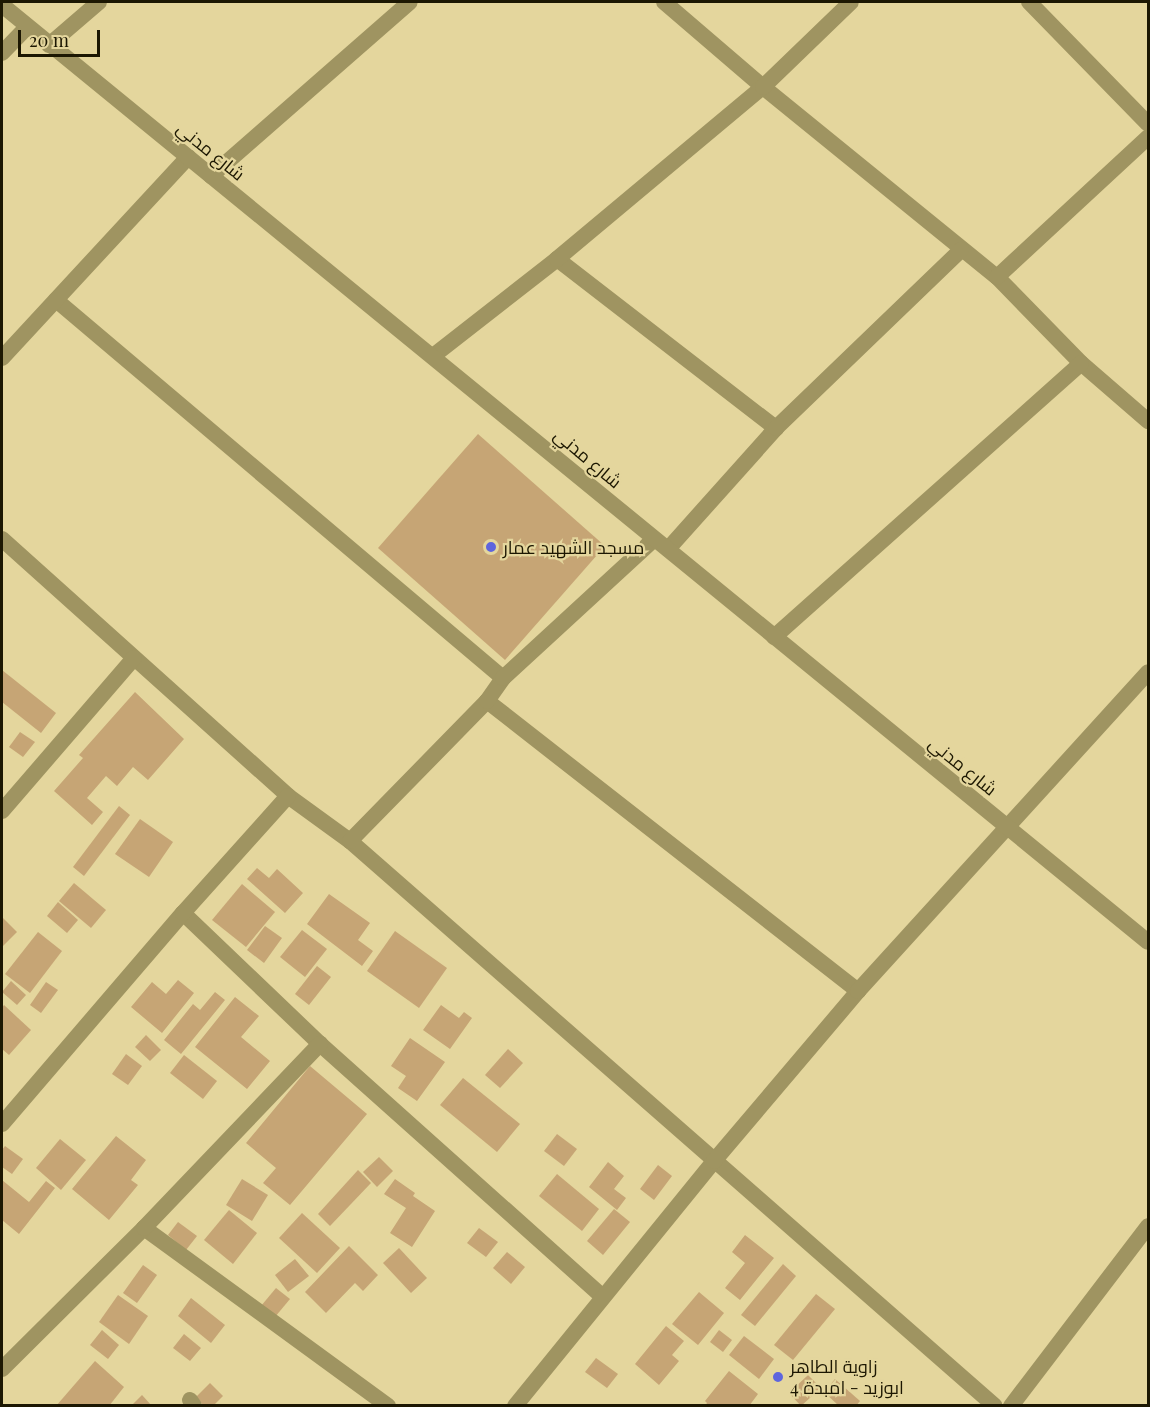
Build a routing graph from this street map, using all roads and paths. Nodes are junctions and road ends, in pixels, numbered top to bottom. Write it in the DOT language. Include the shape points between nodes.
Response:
graph roads {
  1 [pos="99,2"];
  2 [pos="411,2"];
  3 [pos="664,2"];
  4 [pos="851,2"];
  5 [pos="1029,2"];
  6 [pos="2,5"];
  7 [pos="27,27"];
  8 [pos="49,45"];
  9 [pos="2,53"];
  10 [pos="763,87"];
  11 [pos="1149,124"];
  12 [pos="1149,137"];
  13 [pos="188,157"];
  14 [pos="211,176"];
  15 [pos="961,250"];
  16 [pos="557,259"];
  17 [pos="997,277"];
  18 [pos="56,300"];
  19 [pos="433,356"];
  20 [pos="2,358"];
  21 [pos="1081,363"];
  22 [pos="1149,421"];
  23 [pos="776,428"];
  24 [pos="2,540"];
  25 [pos="661,544"];
  26 [pos="774,637"];
  27 [pos="134,658"];
  28 [pos="1149,672"];
  29 [pos="503,678"];
  30 [pos="487,701"];
  31 [pos="288,796"];
  32 [pos="2,811"];
  33 [pos="1006,826"];
  34 [pos="350,841"];
  35 [pos="183,913"];
  36 [pos="1149,942"];
  37 [pos="858,991"];
  38 [pos="320,1044"];
  39 [pos="2,1124"];
  40 [pos="714,1161"];
  41 [pos="1149,1226"];
  42 [pos="144,1228"];
  43 [pos="602,1296"];
  44 [pos="2,1369"];
  45 [pos="388,1406"];
  46 [pos="515,1406"];
  47 [pos="995,1406"];
  48 [pos="1011,1406"];
  1 -- 8 [label="street"];
  2 -- 14 [label="street"];
  3 -- 10 [label="street"];
  4 -- 10 [label="street"];
  5 -- 11 [label="street"];
  6 -- 7 [label="street, شارع مدني"];
  7 -- 8 [label="street, شارع مدني"];
  7 -- 9 [label="street"];
  8 -- 13 [label="street, شارع مدني"];
  10 -- 15 [label="street"];
  10 -- 16 [label="street"];
  12 -- 17 [label="street"];
  13 -- 14 [label="street, شارع مدني"];
  13 -- 18 [label="street"];
  14 -- 19 [label="street, شارع مدني"];
  15 -- 17 [label="street"];
  15 -- 23 [label="street"];
  16 -- 19 [label="street"];
  16 -- 23 [label="street"];
  17 -- 21 [label="street"];
  18 -- 20 [label="street"];
  18 -- 29 [label="street"];
  19 -- 25 [label="street, شارع مدني"];
  21 -- 22 [label="street"];
  21 -- 26 [label="street"];
  23 -- 25 [label="street"];
  24 -- 27 [label="street"];
  25 -- 26 [label="street, شارع مدني"];
  25 -- 29 [label="street"];
  26 -- 33 [label="street, شارع مدني"];
  27 -- 31 [label="street"];
  27 -- 32 [label="street"];
  28 -- 33 [label="street"];
  29 -- 30 [label="street"];
  30 -- 34 [label="street"];
  30 -- 37 [label="street"];
  31 -- 34 [label="street"];
  31 -- 35 [label="street"];
  33 -- 36 [label="street, شارع مدني"];
  33 -- 37 [label="street"];
  34 -- 40 [label="street"];
  35 -- 38 [label="street"];
  35 -- 39 [label="street"];
  37 -- 40 [label="street"];
  38 -- 42 [label="street"];
  38 -- 43 [label="street"];
  40 -- 43 [label="street"];
  40 -- 47 [label="street"];
  41 -- 48 [label="street"];
  42 -- 44 [label="street"];
  42 -- 45 [label="street"];
  43 -- 46 [label="street"];
}
